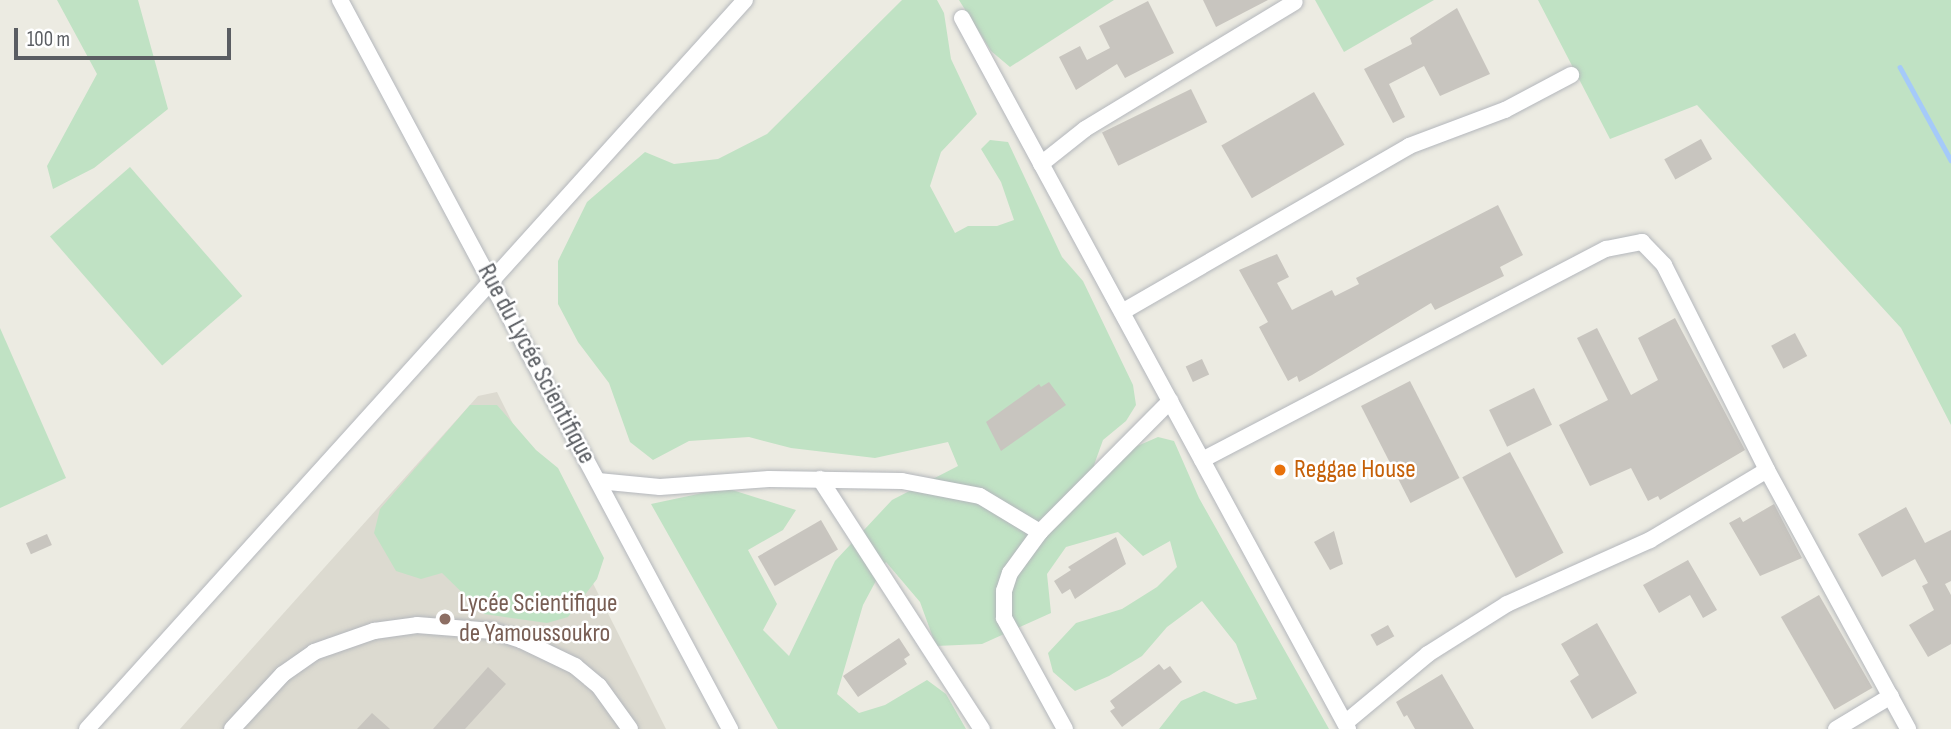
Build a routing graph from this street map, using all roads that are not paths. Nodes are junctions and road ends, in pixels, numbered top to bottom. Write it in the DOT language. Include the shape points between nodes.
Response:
graph roads {
  1 [pos="340,0"];
  2 [pos="745,0"];
  3 [pos="1295,2"];
  4 [pos="962,18"];
  5 [pos="1571,75"];
  6 [pos="1041,164"];
  7 [pos="490,280"];
  8 [pos="1122,313"];
  9 [pos="1170,401"];
  10 [pos="1202,460"];
  11 [pos="1768,470"];
  12 [pos="820,479"];
  13 [pos="598,481"];
  14 [pos="1040,532"];
  15 [pos="1891,696"];
  16 [pos="1346,726"];
  17 [pos="87,729"];
  18 [pos="232,729"];
  19 [pos="630,729"];
  20 [pos="730,729"];
  21 [pos="982,729"];
  22 [pos="1065,729"];
  23 [pos="1836,729"];
  24 [pos="1909,729"];
  1 -- 7 [label="street, Rue du Lycée Scientifique"];
  2 -- 7 [label="street"];
  3 -- 6 [label="street" via="1085,130"];
  4 -- 6 [label="street"];
  5 -- 8 [label="street" via="1505,110 1409,146"];
  6 -- 8 [label="street"];
  7 -- 13 [label="street, Rue du Lycée Scientifique"];
  7 -- 17 [label="street"];
  8 -- 9 [label="street"];
  9 -- 10 [label="street"];
  9 -- 14 [label="street"];
  10 -- 11 [label="street" via="1606,249 1642,242 1664,265"];
  10 -- 16 [label="street"];
  11 -- 15 [label="street"];
  11 -- 16 [label="street" via="1650,540 1478,621 1428,654"];
  12 -- 13 [label="street" via="660,487"];
  12 -- 14 [label="street" via="902,481 955,489 980,496"];
  12 -- 21 [label="street"];
  13 -- 20 [label="street, Rue du Lycée Scientifique"];
  14 -- 22 [label="street" via="1010,573 1004,618"];
  15 -- 23 [label="street"];
  15 -- 24 [label="street"];
  18 -- 19 [label="street" via="283,674 314,652 374,631 417,625 493,631 575,666 599,686"];
}
